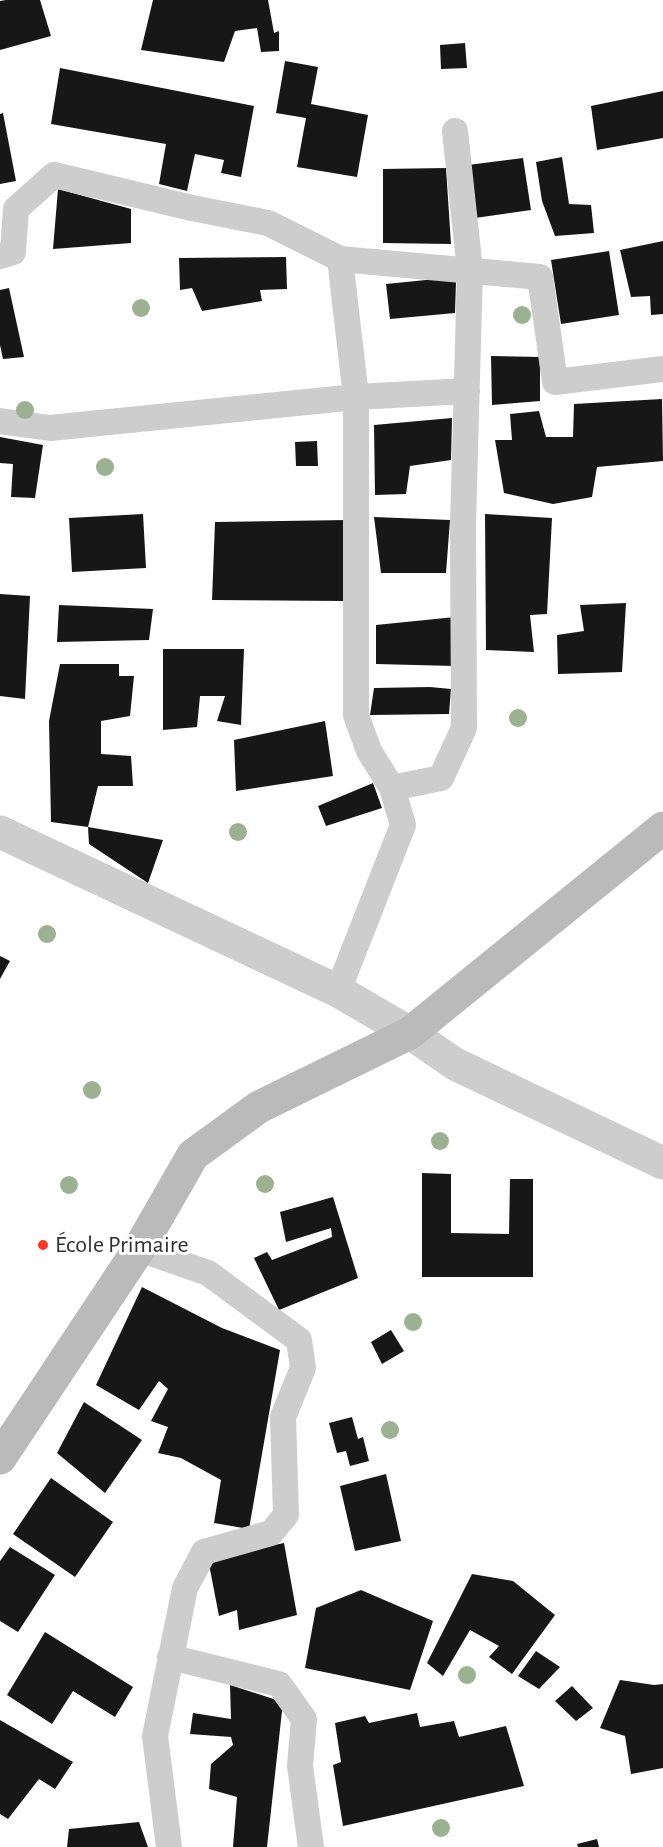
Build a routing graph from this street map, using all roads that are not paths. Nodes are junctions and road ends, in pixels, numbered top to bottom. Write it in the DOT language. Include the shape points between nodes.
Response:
graph roads {
  1 [pos="455,131"];
  2 [pos="0,256"];
  3 [pos="340,259"];
  4 [pos="470,270"];
  5 [pos="663,369"];
  6 [pos="467,391"];
  7 [pos="356,397"];
  8 [pos="0,421"];
  9 [pos="392,788"];
  10 [pos="663,828"];
  11 [pos="0,832"];
  12 [pos="338,991"];
  13 [pos="410,1033"];
  14 [pos="663,1163"];
  15 [pos="139,1249"];
  16 [pos="0,1458"];
  17 [pos="170,1657"];
  18 [pos="169,1847"];
  19 [pos="311,1847"];
  1 -- 4 [label="lane"];
  2 -- 3 [label="lane" via="13,252 16,209 54,175 268,223"];
  3 -- 4 [label="lane"];
  3 -- 7 [label="lane"];
  4 -- 5 [label="lane" via="540,277 555,382"];
  4 -- 6 [label="lane"];
  6 -- 7 [label="lane"];
  6 -- 9 [label="lane" via="464,728 441,778"];
  7 -- 8 [label="lane" via="51,428"];
  7 -- 9 [label="lane" via="356,715 369,751"];
  9 -- 12 [label="lane" via="403,825"];
  10 -- 13 [label="street"];
  11 -- 12 [label="street"];
  12 -- 13 [label="street"];
  13 -- 14 [label="street" via="455,1064"];
  13 -- 15 [label="street" via="259,1107 194,1155"];
  15 -- 16 [label="street"];
  15 -- 17 [label="lane" via="208,1273 299,1340 303,1368 283,1417 286,1515 272,1533 204,1552 185,1588"];
  17 -- 18 [label="lane" via="155,1737"];
  17 -- 19 [label="lane" via="279,1684 304,1719 300,1767"];
}
